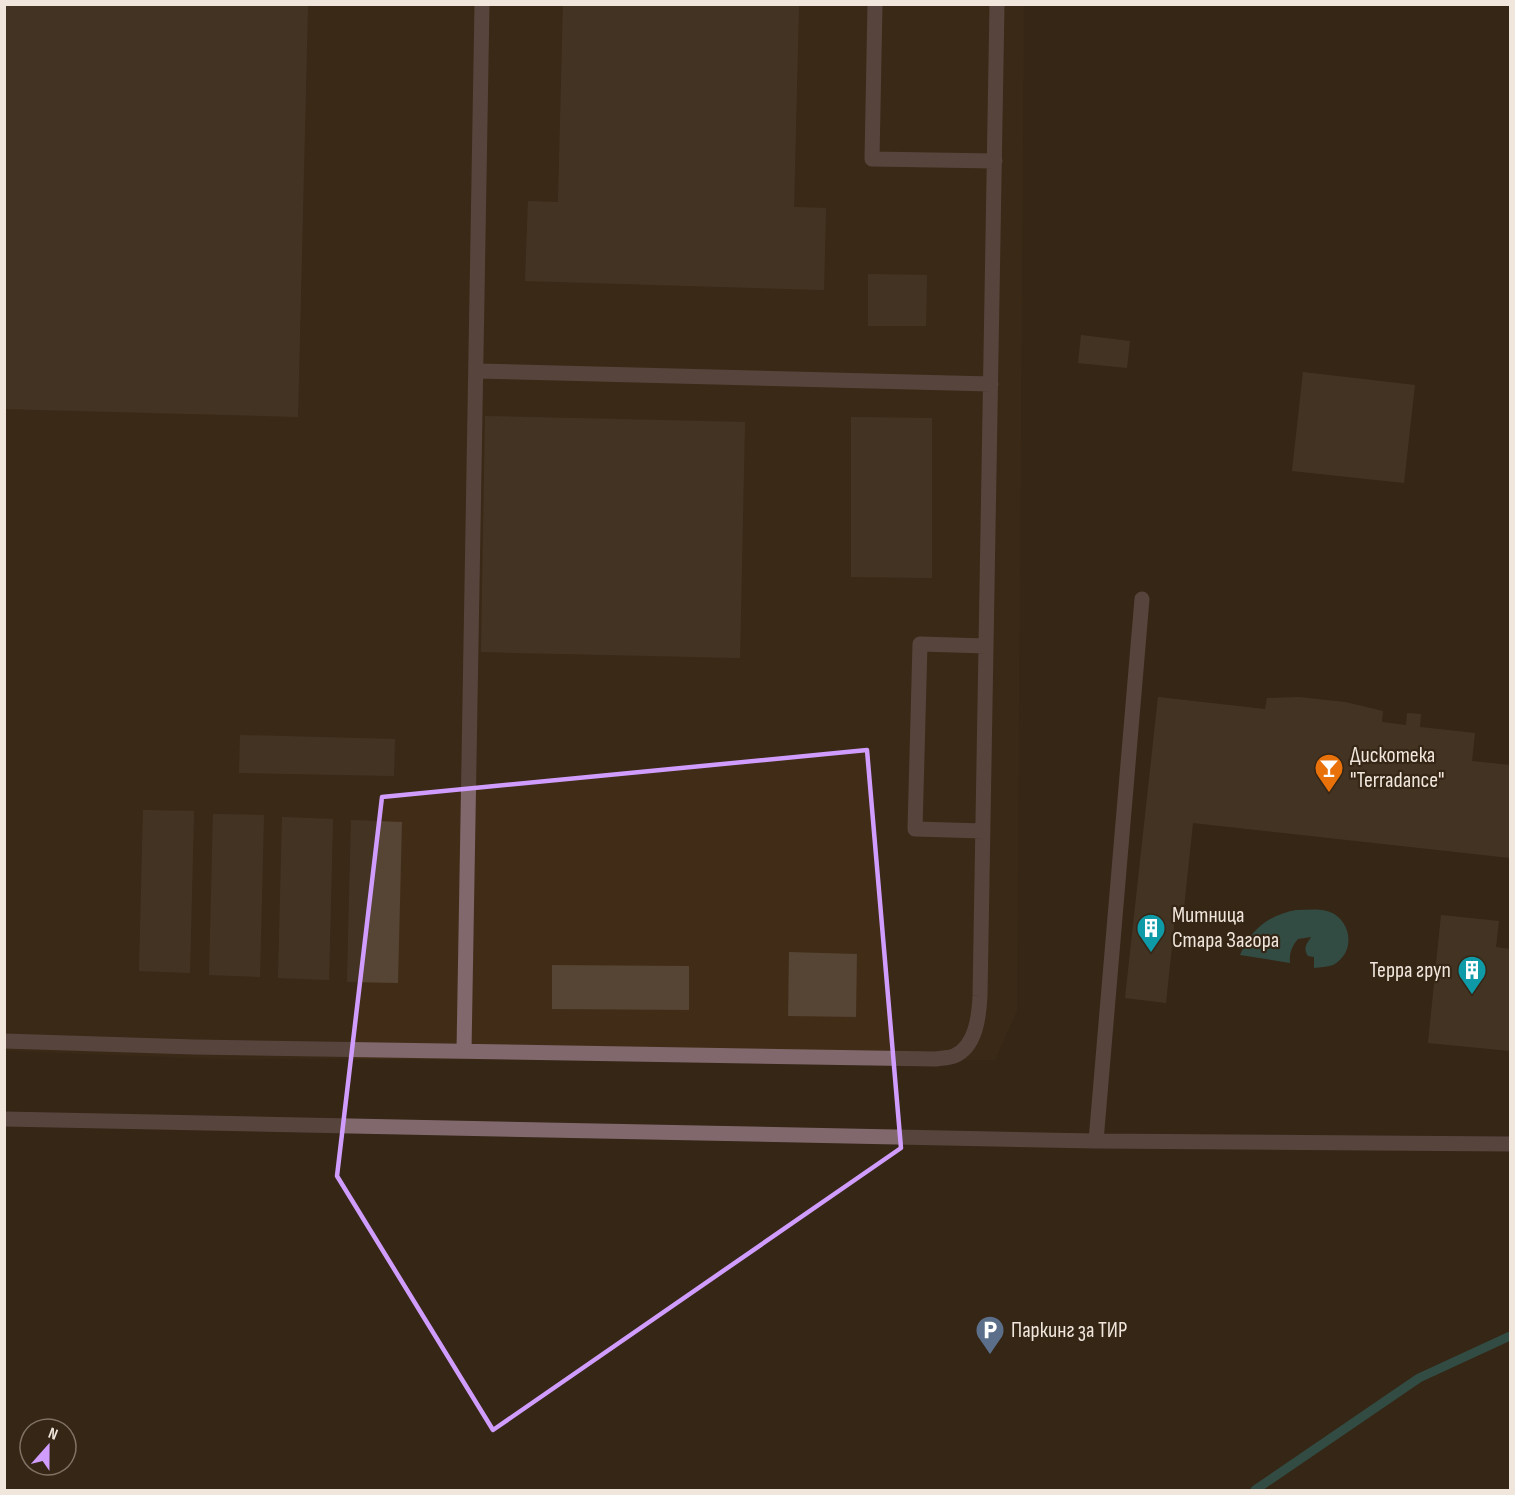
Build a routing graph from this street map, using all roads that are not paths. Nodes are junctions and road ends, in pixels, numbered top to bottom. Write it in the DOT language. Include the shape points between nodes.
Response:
graph roads {
  1 [pos="482,4"];
  2 [pos="875,4"];
  3 [pos="998,4"];
  4 [pos="995,161"];
  5 [pos="476,371"];
  6 [pos="991,384"];
  7 [pos="1142,599"];
  8 [pos="986,646"];
  9 [pos="983,831"];
  10 [pos="4,1041"];
  11 [pos="464,1051"];
  12 [pos="4,1119"];
  13 [pos="1096,1141"];
  14 [pos="1510,1144"];
  1 -- 5 [label="street"];
  2 -- 4 [label="street" via="872,159"];
  3 -- 4 [label="street"];
  4 -- 6 [label="street"];
  5 -- 6 [label="street"];
  5 -- 11 [label="street"];
  6 -- 8 [label="street"];
  7 -- 13 [label="street"];
  8 -- 9 [label="street"];
  8 -- 9 [label="street" via="920,644 915,829"];
  9 -- 11 [label="street" via="979,1014 968,1045 955,1056 935,1059"];
  10 -- 11 [label="street"];
  12 -- 13 [label="street"];
  13 -- 14 [label="street"];
}
